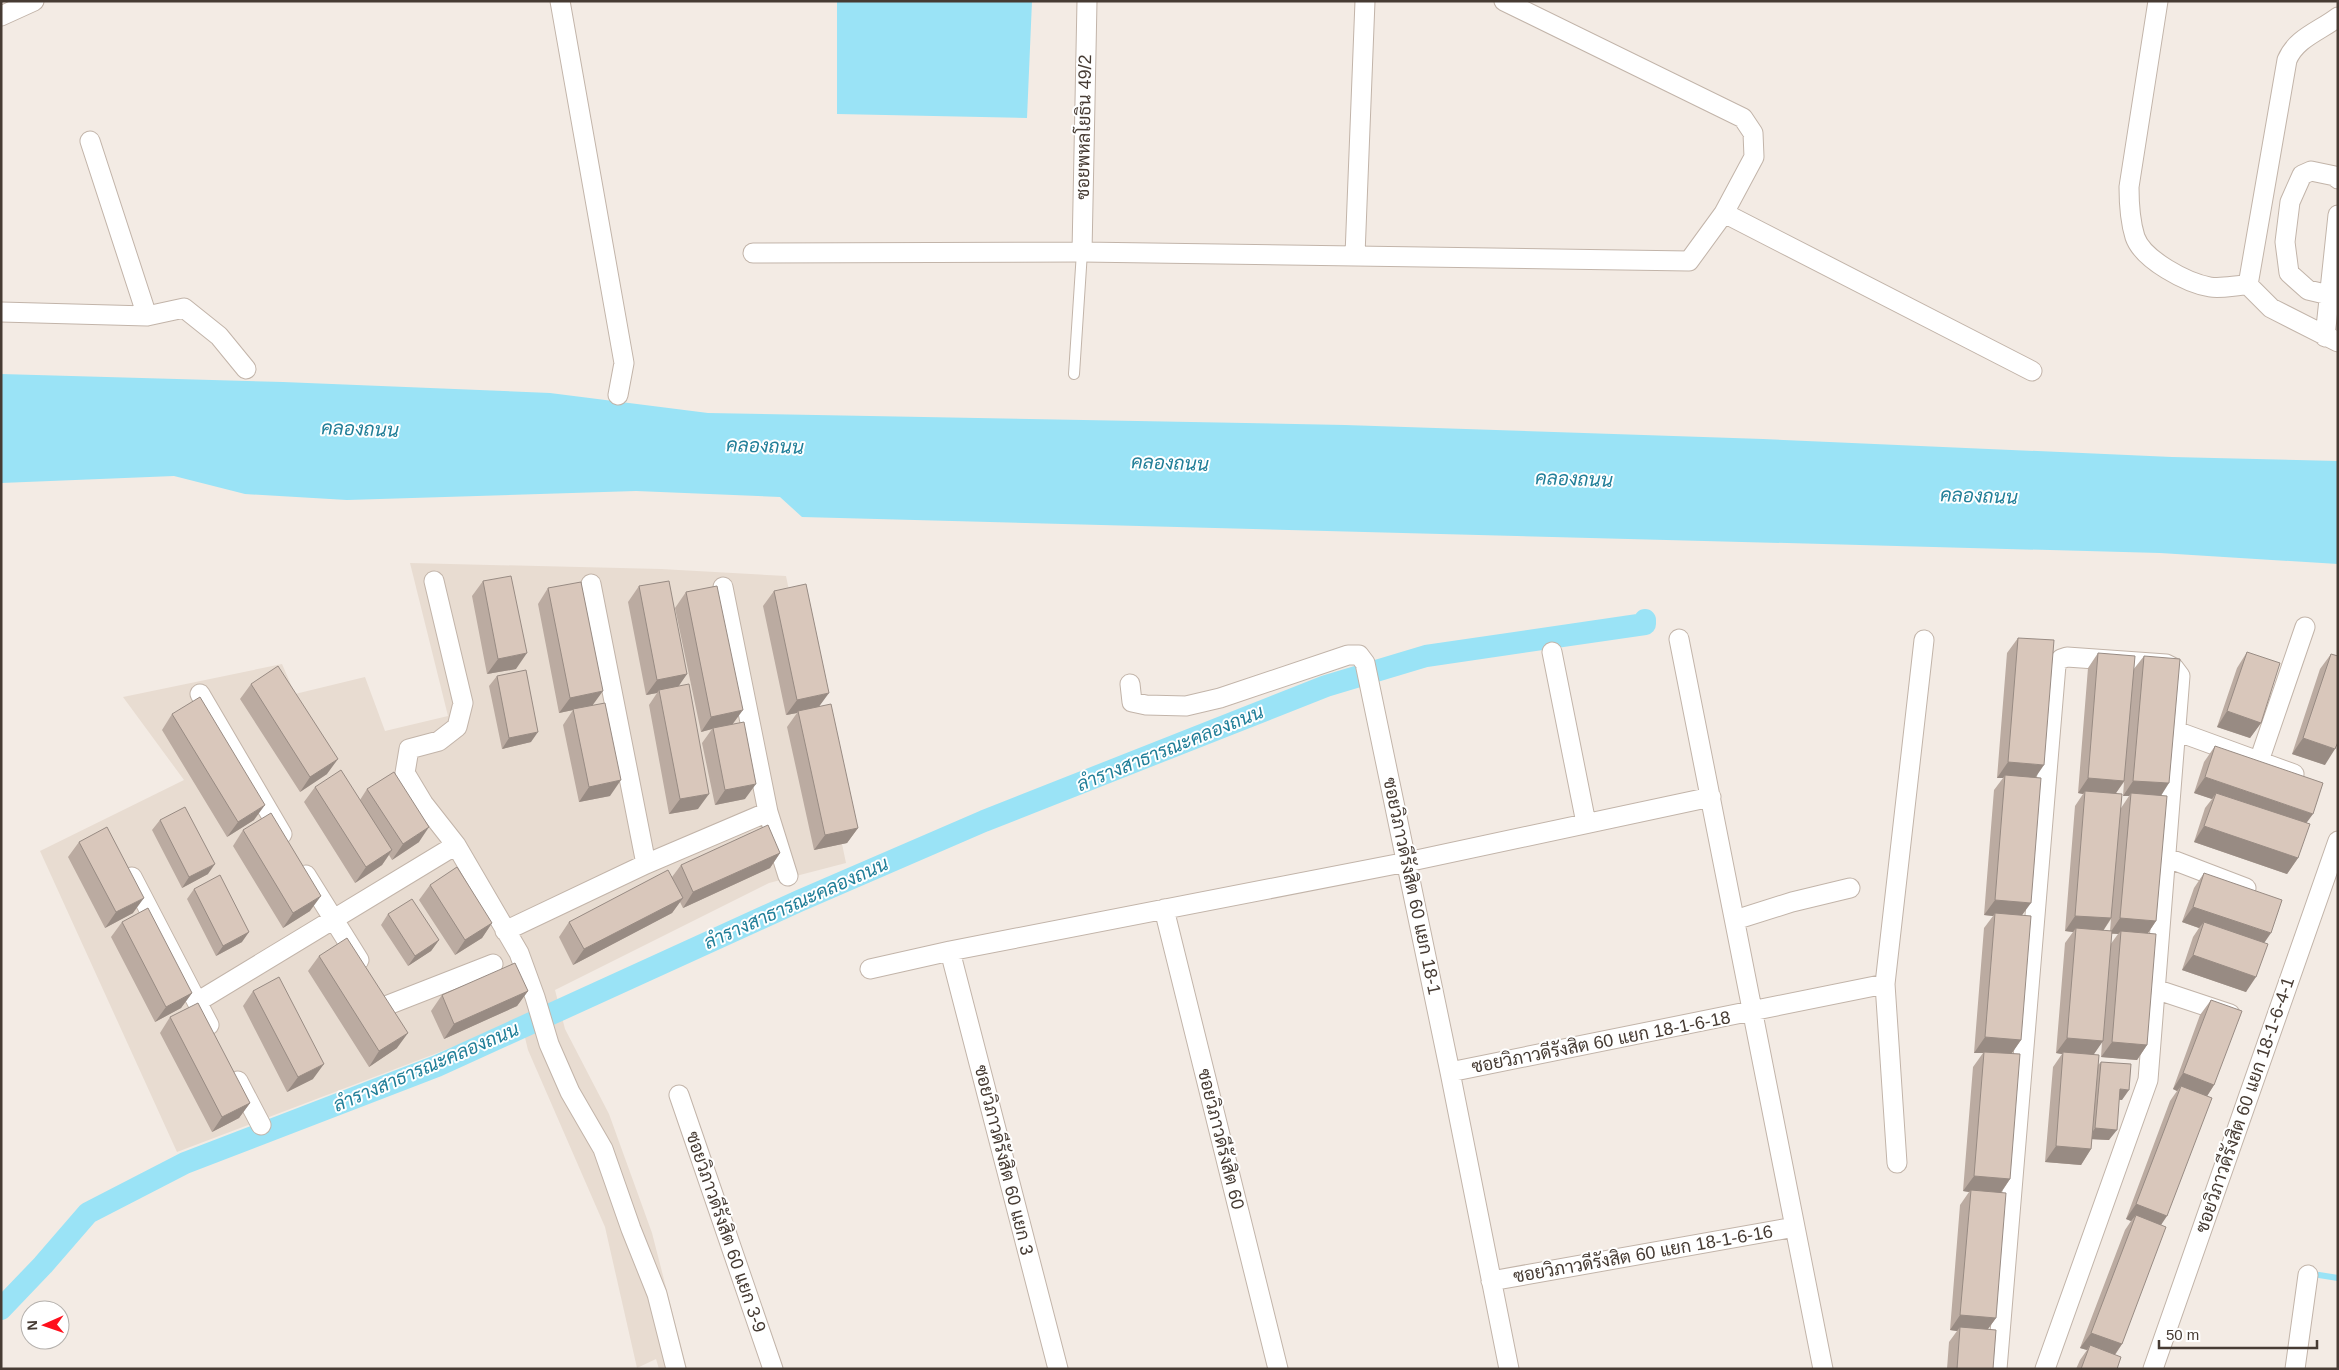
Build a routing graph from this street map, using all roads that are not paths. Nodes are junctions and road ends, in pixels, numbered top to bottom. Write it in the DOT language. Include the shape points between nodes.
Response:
graph roads {
  1 [pos="34,1"];
  2 [pos="560,1"];
  3 [pos="1086,1"];
  4 [pos="1365,1"];
  5 [pos="1504,1"];
  6 [pos="2158,1"];
  7 [pos="1,16"];
  8 [pos="2338,17"];
  9 [pos="90,142"];
  10 [pos="2338,179"];
  11 [pos="1724,213"];
  12 [pos="2338,215"];
  13 [pos="1082,252"];
  14 [pos="753,253"];
  15 [pos="1355,256"];
  16 [pos="2248,285"];
  17 [pos="2329,295"];
  18 [pos="1,312"];
  19 [pos="147,316"];
  20 [pos="2332,339"];
  21 [pos="246,369"];
  22 [pos="2032,371"];
  23 [pos="1074,374"];
  24 [pos="618,395"];
  25 [pos="434,580"];
  26 [pos="591,584"];
  27 [pos="723,587"];
  28 [pos="2305,627"];
  29 [pos="1680,639"];
  30 [pos="1924,640"];
  31 [pos="1552,652"];
  32 [pos="1130,684"];
  33 [pos="200,694"];
  34 [pos="2176,730"];
  35 [pos="2259,761"];
  36 [pos="2313,781"];
  37 [pos="1711,797"];
  38 [pos="768,812"];
  39 [pos="1586,823"];
  40 [pos="2338,841"];
  41 [pos="289,845"];
  42 [pos="456,845"];
  43 [pos="2166,857"];
  44 [pos="299,862"];
  45 [pos="1407,862"];
  46 [pos="646,864"];
  47 [pos="126,865"];
  48 [pos="788,876"];
  49 [pos="1850,888"];
  50 [pos="2261,894"];
  51 [pos="1164,909"];
  52 [pos="1735,920"];
  53 [pos="333,921"];
  54 [pos="505,931"];
  55 [pos="950,951"];
  56 [pos="493,964"];
  57 [pos="870,969"];
  58 [pos="1885,984"];
  59 [pos="2155,989"];
  60 [pos="197,1002"];
  61 [pos="1752,1012"];
  62 [pos="2230,1014"];
  63 [pos="215,1037"];
  64 [pos="229,1064"];
  65 [pos="1450,1072"];
  66 [pos="679,1095"];
  67 [pos="261,1125"];
  68 [pos="1897,1163"];
  69 [pos="1795,1227"];
  70 [pos="2308,1275"];
  71 [pos="1491,1281"];
  72 [pos="676,1369"];
  73 [pos="773,1369"];
  74 [pos="1058,1369"];
  75 [pos="1278,1369"];
  76 [pos="1509,1369"];
  77 [pos="1823,1369"];
  78 [pos="1997,1369"];
  79 [pos="2045,1369"];
  80 [pos="2153,1369"];
  81 [pos="2295,1369"];
  1 -- 7 [label="street"];
  2 -- 24 [label="street" via="624,363"];
  3 -- 13 [label="street, ซอยพหลโยธิน 49/2"];
  4 -- 15 [label="street"];
  5 -- 11 [label="street" via="1743,118 1753,133 1754,157"];
  6 -- 16 [label="street" via="2129,187 2130,214 2136,239 2154,260 2179,276 2210,287"];
  8 -- 16 [label="street" via="2297,43 2287,60"];
  9 -- 19 [label="street"];
  10 -- 17 [label="street" via="2311,172 2302,174 2290,202 2285,242 2289,273 2308,290"];
  11 -- 15 [label="street" via="1689,261"];
  11 -- 22 [label="street"];
  12 -- 17 [label="street"];
  13 -- 14 [label="street"];
  13 -- 15 [label="street"];
  13 -- 23 [label="lane"];
  16 -- 20 [label="street" via="2271,308"];
  17 -- 20 [label="street"];
  18 -- 19 [label="street"];
  19 -- 21 [label="street" via="184,308 220,336"];
  25 -- 42 [label="street" via="463,703 456,727 439,741 409,749 405,773 423,803"];
  26 -- 46 [label="street"];
  27 -- 38 [label="street"];
  28 -- 35 [label="street"];
  29 -- 37 [label="street"];
  30 -- 58 [label="street"];
  31 -- 39 [label="street"];
  32 -- 45 [label="street, ซอยวิภาวดีรังสิต 60 แยก 18-1" via="1132,702 1186,706 1220,698 1348,655 1359,655 1365,664 1370,685"];
  33 -- 41 [label="street"];
  34 -- 35 [label="street"];
  34 -- 43 [label="street"];
  34 -- 78 [label="street" via="2180,676 2174,668 2166,664 2067,657 2056,666"];
  35 -- 36 [label="street"];
  37 -- 39 [label="street"];
  37 -- 52 [label="street"];
  38 -- 46 [label="street"];
  38 -- 48 [label="street"];
  39 -- 45 [label="street"];
  40 -- 80 [label="street, ซอยวิภาวดีรังสิต 60 แยก 18-1-6-4-1"];
  42 -- 53 [label="street"];
  42 -- 54 [label="street"];
  43 -- 50 [label="street"];
  43 -- 59 [label="street"];
  44 -- 53 [label="street"];
  45 -- 51 [label="street"];
  45 -- 65 [label="street, ซอยวิภาวดีรังสิต 60 แยก 18-1"];
  46 -- 54 [label="street"];
  47 -- 60 [label="street"];
  49 -- 52 [label="street"];
  51 -- 55 [label="street"];
  51 -- 75 [label="street, ซอยวิภาวดีรังสิต 60"];
  52 -- 61 [label="street"];
  53 -- 56 [label="street" via="383,998"];
  53 -- 60 [label="street"];
  54 -- 72 [label="street" via="519,953 549,1044 570,1092 603,1149 657,1294"];
  55 -- 57 [label="street"];
  55 -- 74 [label="street, ซอยวิภาวดีรังสิต 60 แยก 3"];
  58 -- 61 [label="street, ซอยวิภาวดีรังสิต 60 แยก 18-1-6-18"];
  58 -- 68 [label="street"];
  59 -- 62 [label="street"];
  59 -- 79 [label="street" via="2148,1080"];
  60 -- 63 [label="street"];
  61 -- 65 [label="street, ซอยวิภาวดีรังสิต 60 แยก 18-1-6-18"];
  61 -- 69 [label="street"];
  64 -- 67 [label="street"];
  65 -- 71 [label="street, ซอยวิภาวดีรังสิต 60 แยก 18-1"];
  66 -- 73 [label="street, ซอยวิภาวดีรังสิต 60 แยก 3-9"];
  69 -- 71 [label="street, ซอยวิภาวดีรังสิต 60 แยก 18-1-6-16"];
  69 -- 77 [label="street"];
  70 -- 81 [label="street"];
  71 -- 76 [label="street, ซอยวิภาวดีรังสิต 60 แยก 18-1"];
}
